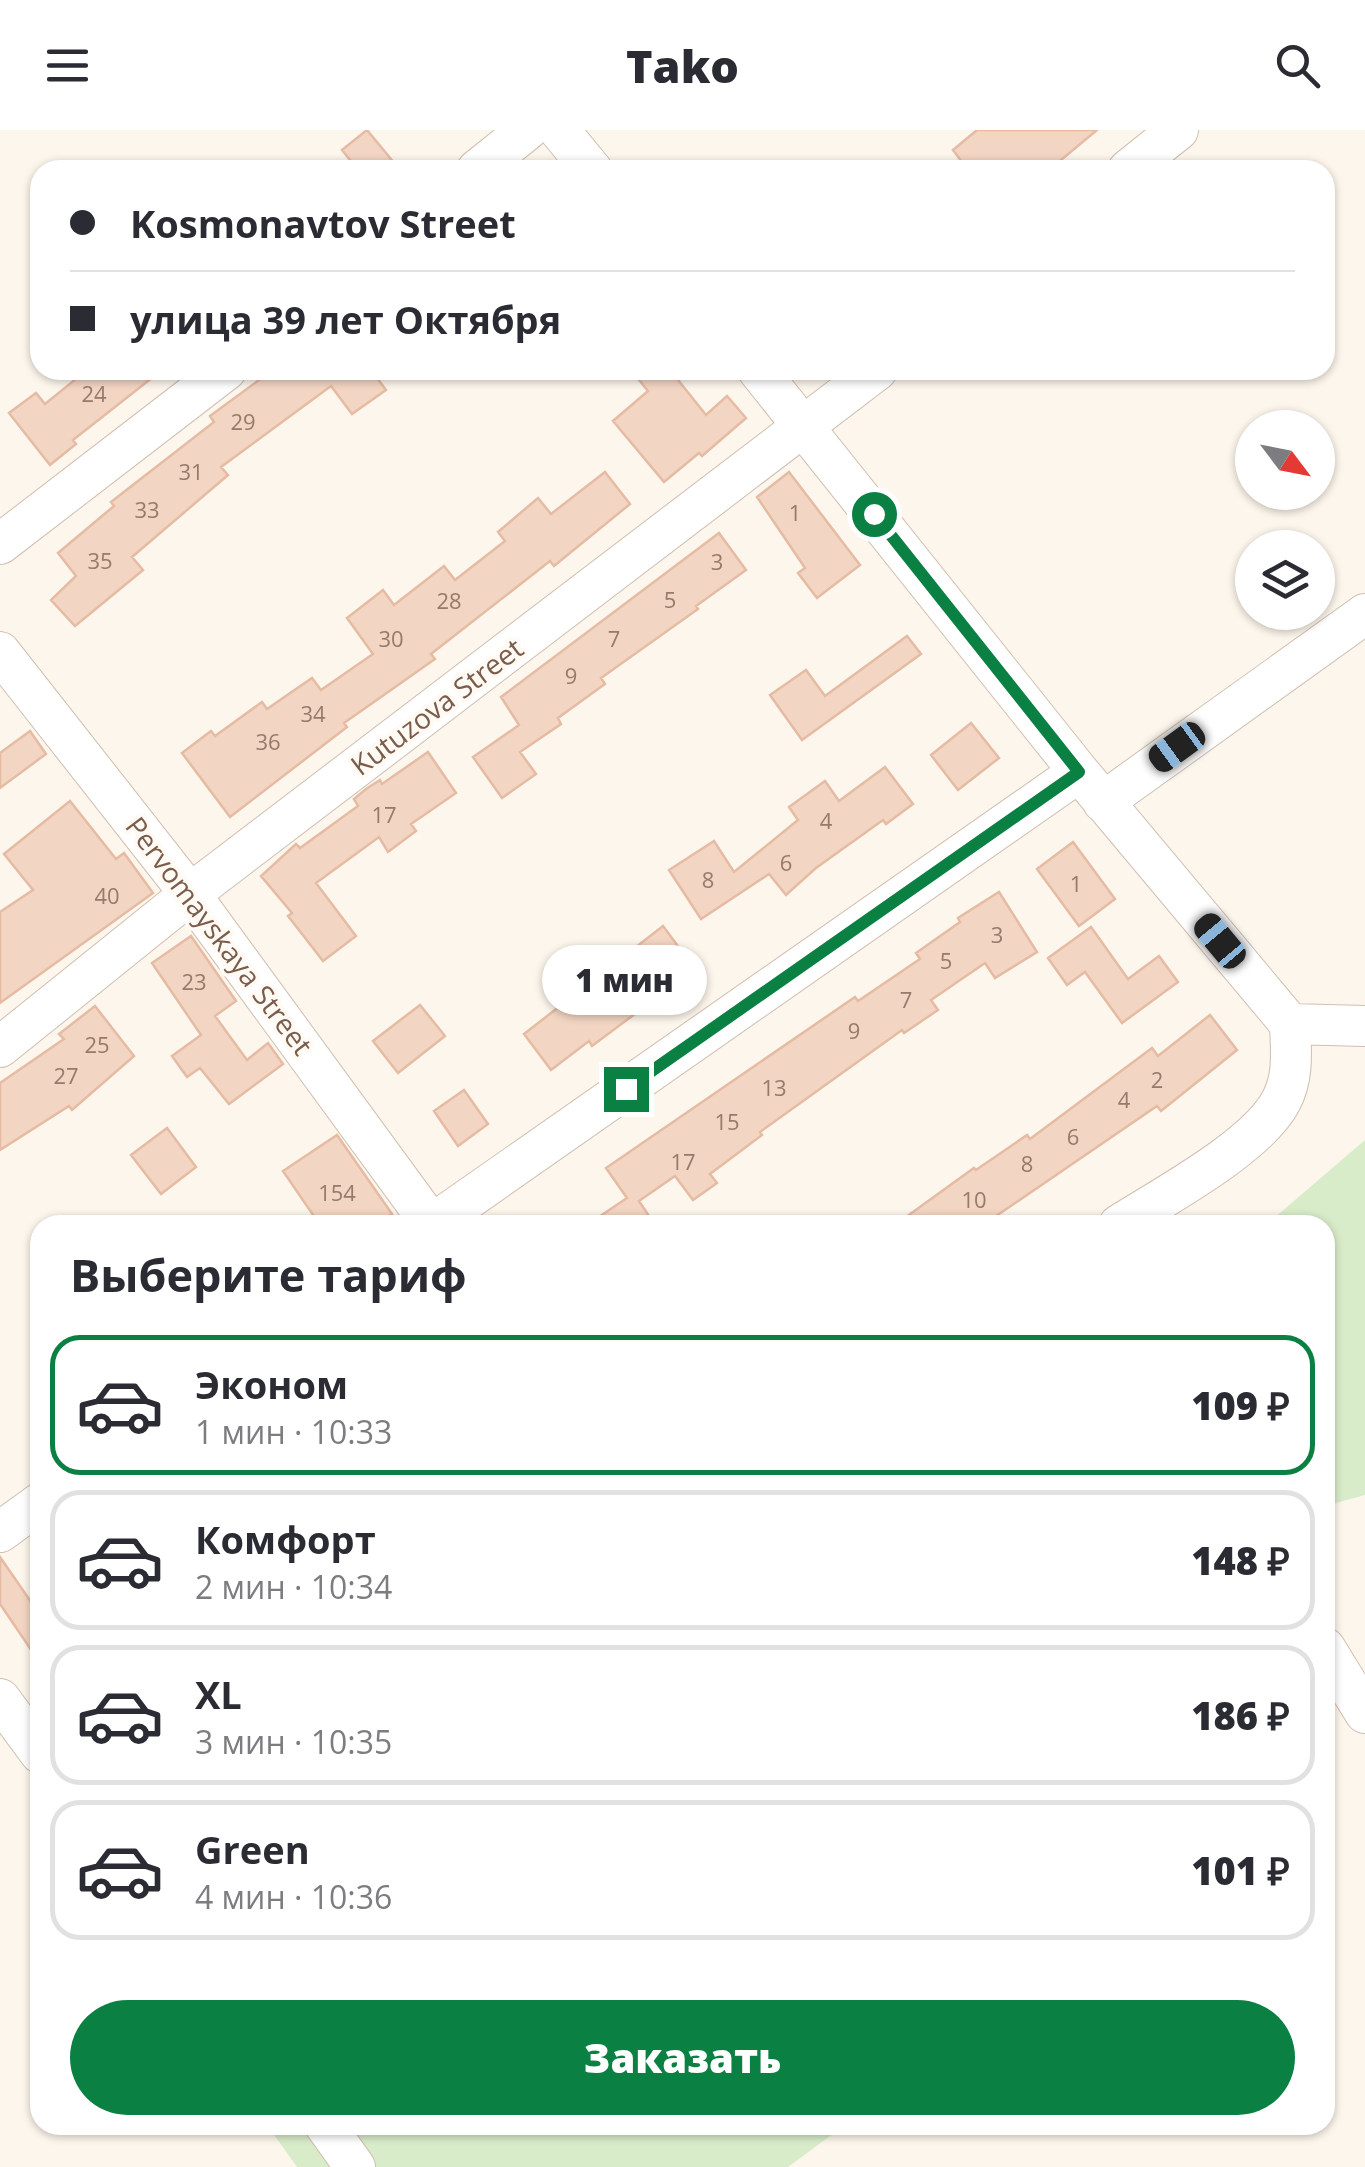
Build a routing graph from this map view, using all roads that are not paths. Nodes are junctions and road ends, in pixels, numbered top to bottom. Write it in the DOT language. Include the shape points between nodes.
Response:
graph roads {
  1 [pos="527,130"];
  2 [pos="559,130"];
  3 [pos="1178,130"];
  4 [pos="490,160"];
  5 [pos="584,160"];
  6 [pos="1140,160"];
  7 [pos="213,380"];
  8 [pos="766,380"];
  9 [pos="864,380"];
  10 [pos="805,427"];
  11 [pos="0,544"];
  12 [pos="1365,614"];
  13 [pos="0,652"];
  14 [pos="1091,787"];
  15 [pos="190,894"];
  16 [pos="1290,1024"];
  17 [pos="1365,1026"];
  18 [pos="0,1047"];
  19 [pos="424,1215"];
  20 [pos="446,1215"];
  21 [pos="1134,1215"];
  22 [pos="30,1510"];
  23 [pos="0,1532"];
  24 [pos="1335,1664"];
  25 [pos="0,1699"];
  26 [pos="1365,1712"];
  27 [pos="30,1740"];
  28 [pos="332,2135"];
  29 [pos="355,2167"];
  1 -- 4 [label="street"];
  2 -- 5 [label="street"];
  3 -- 6 [label="street"];
  7 -- 11 [label="street"];
  8 -- 10 [label="street"];
  9 -- 10 [label="street, Kutuzova Street"];
  10 -- 14 [label="street"];
  10 -- 15 [label="street, Kutuzova Street"];
  12 -- 14 [label="street"];
  13 -- 15 [label="street, Pervomayskaya Street"];
  14 -- 16 [label="street"];
  14 -- 20 [label="street"];
  15 -- 18 [label="street, Kutuzova Street"];
  15 -- 19 [label="street, Pervomayskaya Street"];
  16 -- 17 [label="street"];
  16 -- 21 [label="street" via="1292,1068 1280,1103 1242,1144"];
  22 -- 23 [label="street"];
  24 -- 26 [label="street"];
  25 -- 27 [label="street"];
  28 -- 29 [label="street"];
}
